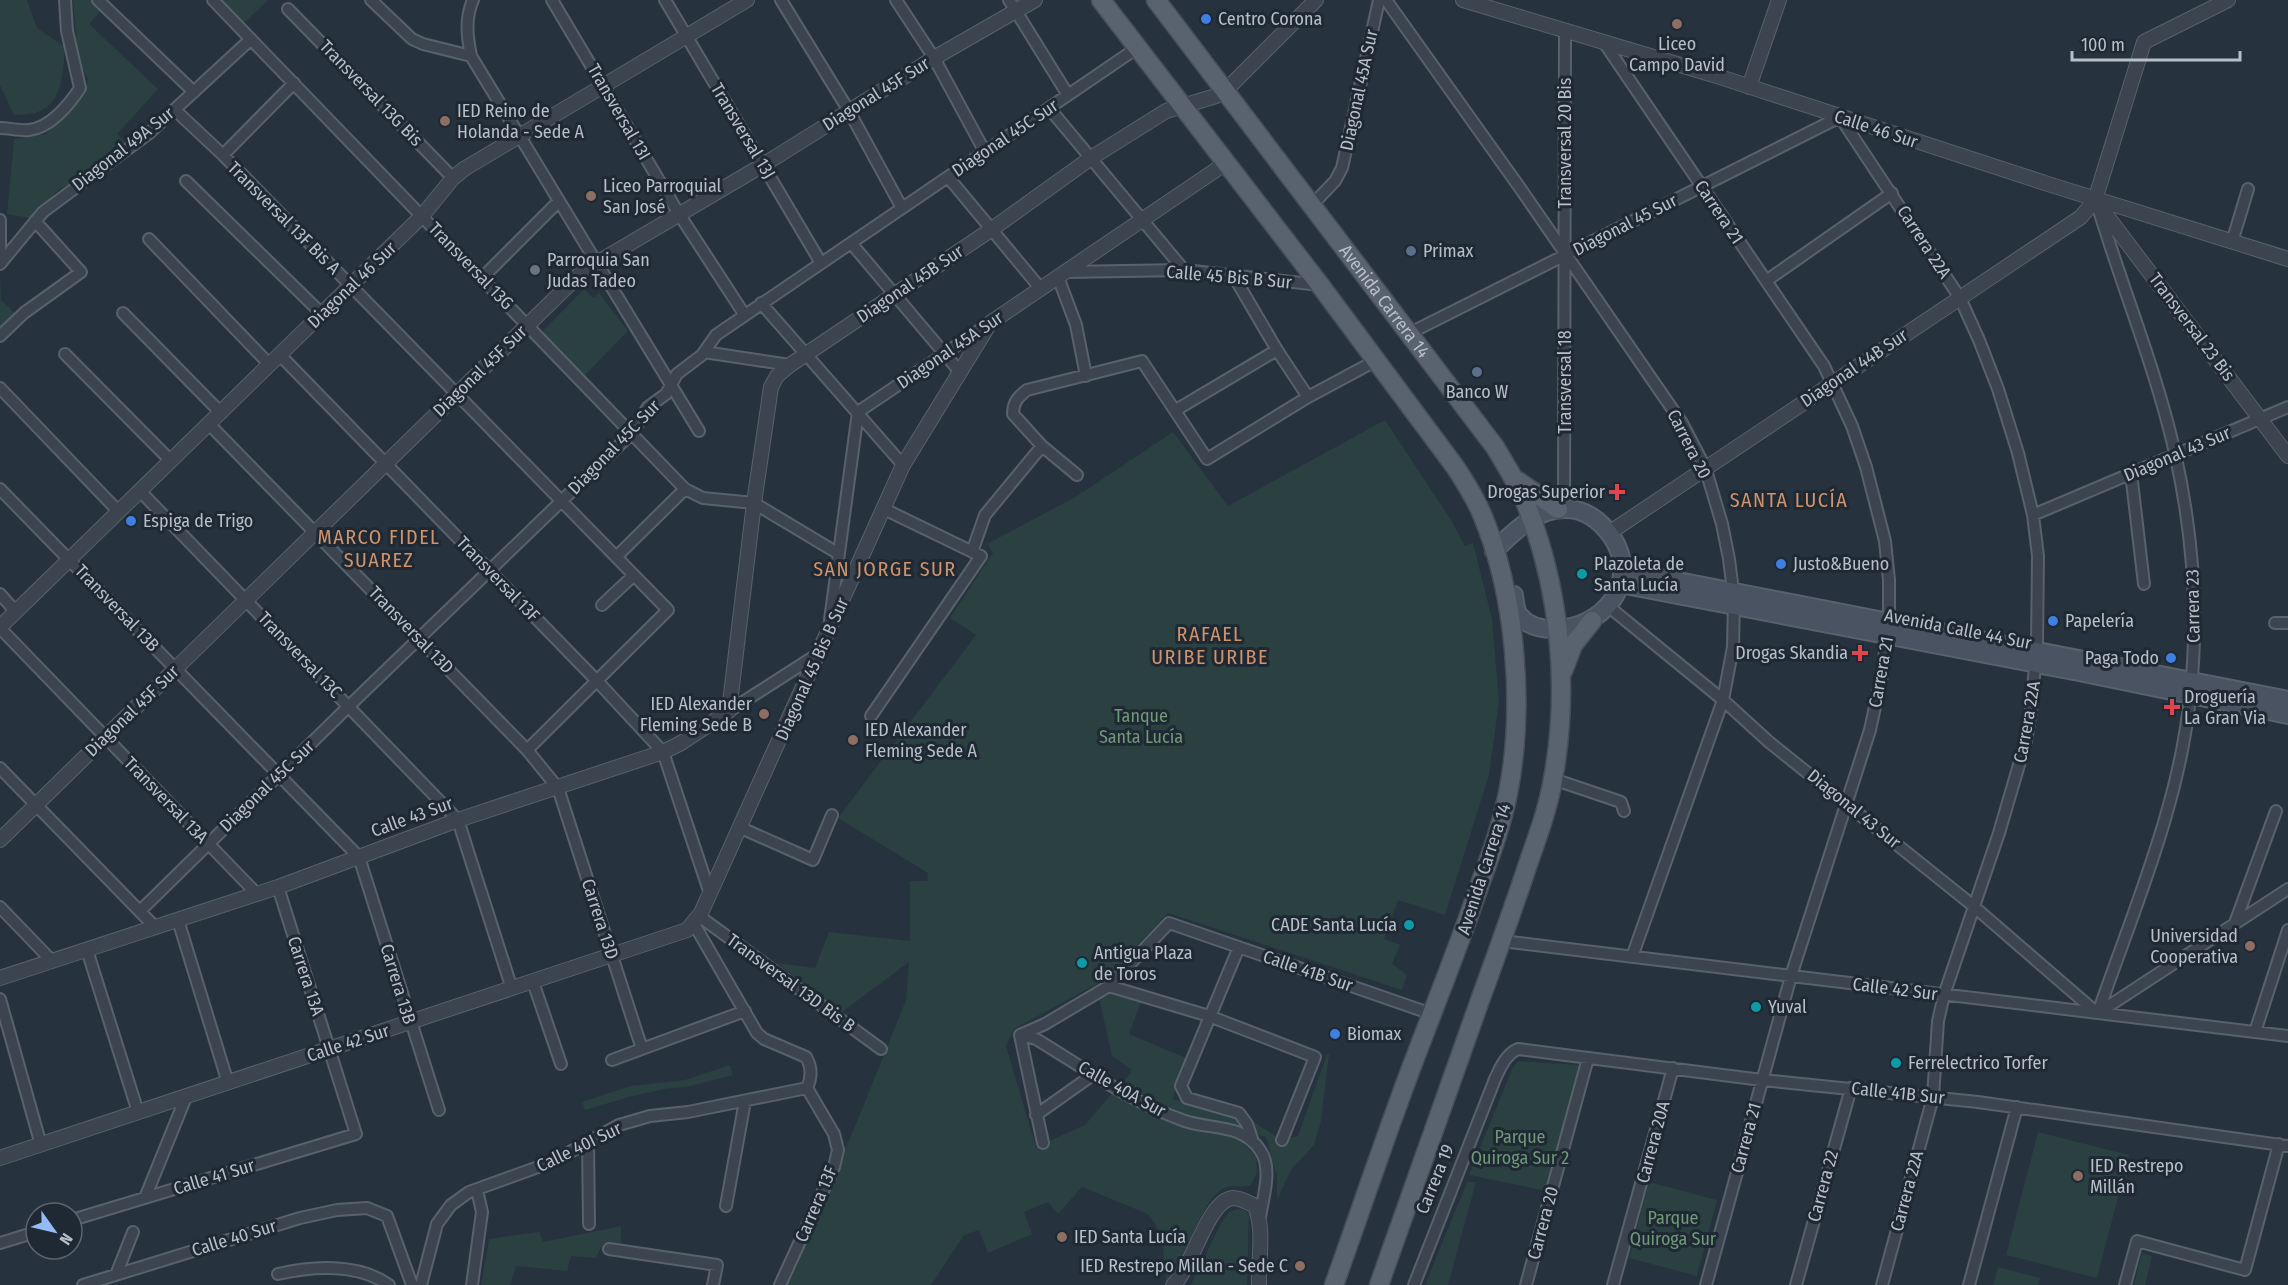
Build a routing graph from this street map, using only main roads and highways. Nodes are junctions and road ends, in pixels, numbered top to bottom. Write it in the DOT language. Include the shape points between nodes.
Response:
graph roads {
  1 [pos="1101,0"];
  2 [pos="1156,0"];
  3 [pos="1512,476"];
  4 [pos="1561,509"];
  5 [pos="1532,519"];
  6 [pos="1498,548"];
  7 [pos="1621,577"];
  8 [pos="1592,621"];
  9 [pos="1558,629"];
  10 [pos="1560,679"];
  11 [pos="2191,688"];
  12 [pos="2288,700"];
  13 [pos="2288,715"];
  14 [pos="1334,1285"];
  15 [pos="1379,1285"];
  1 -- 6 [label="main road, Avenida Carrera 14" via="1440,446 1473,495"];
  2 -- 3 [label="main road, Avenida Carrera 14" via="1483,429"];
  3 -- 4 [label="main road"];
  3 -- 5 [label="main road, Avenida Carrera 14"];
  4 -- 5 [label="main road"];
  4 -- 7 [label="main road" via="1585,513 1602,524 1618,550"];
  5 -- 6 [label="main road"];
  5 -- 9 [label="main road, Avenida Carrera 14"];
  6 -- 9 [label="main road, Avenida Carrera 14" via="1519,615 1534,626"];
  6 -- 14 [label="main road, Avenida Carrera 14" via="1514,658 1516,727 1508,795 1495,841"];
  7 -- 8 [label="main road" via="1608,606"];
  7 -- 11 [label="main road, Avenida Calle 44 Sur"];
  8 -- 9 [label="main road"];
  8 -- 10 [label="main road" via="1573,645"];
  9 -- 10 [label="main road, Avenida Carrera 14"];
  10 -- 15 [label="main road, Avenida Carrera 14" via="1558,740 1547,807"];
  11 -- 12 [label="main road, Avenida Calle 44 Sur"];
  11 -- 13 [label="main road, Avenida Calle 44 Sur"];
}
